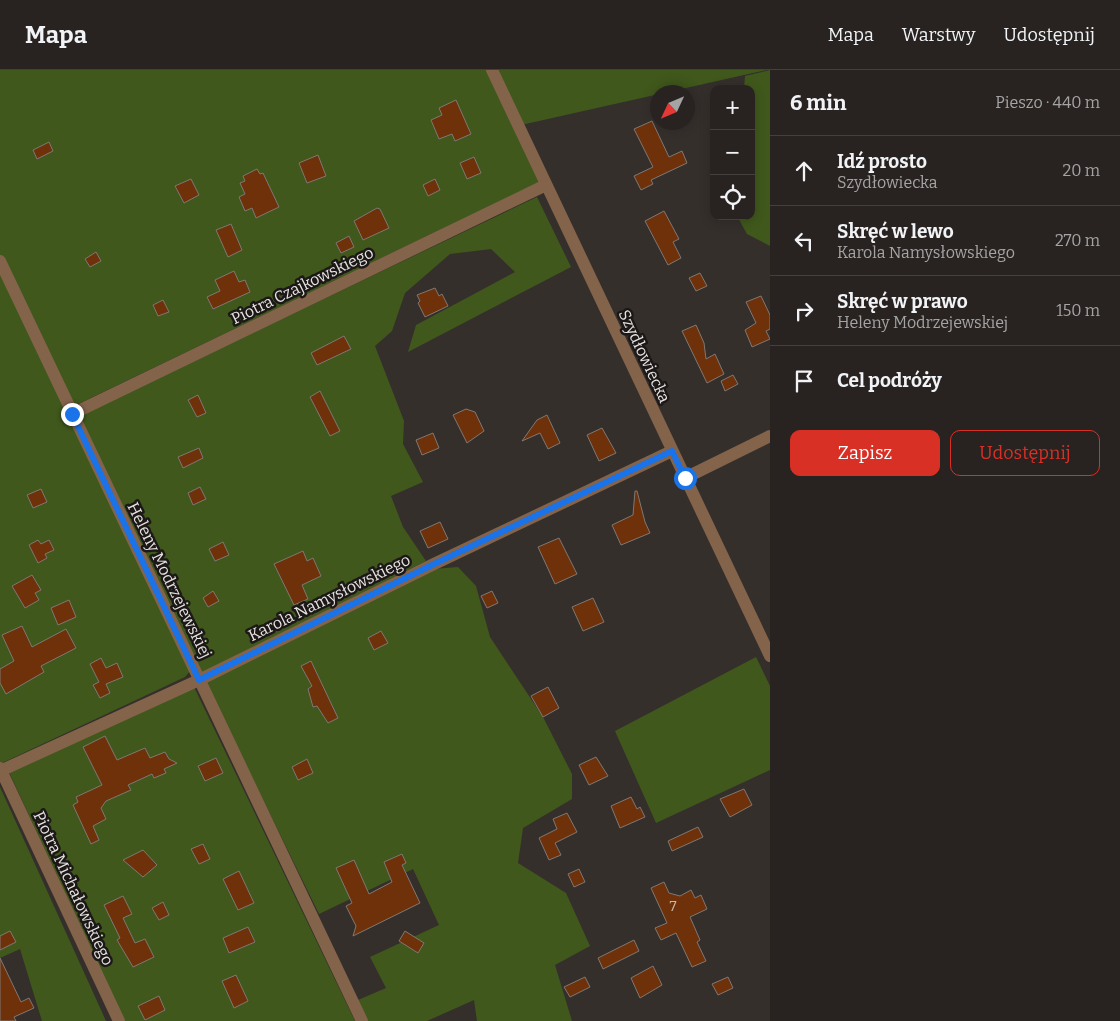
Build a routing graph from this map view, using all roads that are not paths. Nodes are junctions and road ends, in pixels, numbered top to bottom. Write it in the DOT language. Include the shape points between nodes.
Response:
graph roads {
  1 [pos="492,70"];
  2 [pos="546,185"];
  3 [pos="0,261"];
  4 [pos="72,414"];
  5 [pos="770,436"];
  6 [pos="672,451"];
  7 [pos="685,478"];
  8 [pos="770,656"];
  9 [pos="199,680"];
  10 [pos="0,769"];
  11 [pos="119,1021"];
  12 [pos="362,1021"];
  1 -- 2 [label="street, Szydłowiecka"];
  2 -- 4 [label="street, Piotra Czajkowskiego"];
  2 -- 6 [label="street, Szydłowiecka"];
  3 -- 4 [label="street, Heleny Modrzejewskiej"];
  4 -- 9 [label="street, Heleny Modrzejewskiej"];
  5 -- 7 [label="street"];
  6 -- 7 [label="street, Szydłowiecka"];
  6 -- 9 [label="street, Karola Namysłowskiego" via="443,559"];
  7 -- 8 [label="street, Szydłowiecka"];
  9 -- 10 [label="street, Karola Namysłowskiego"];
  9 -- 12 [label="street, Heleny Modrzejewskiej"];
  10 -- 11 [label="street, Piotra Michałowskiego"];
}
